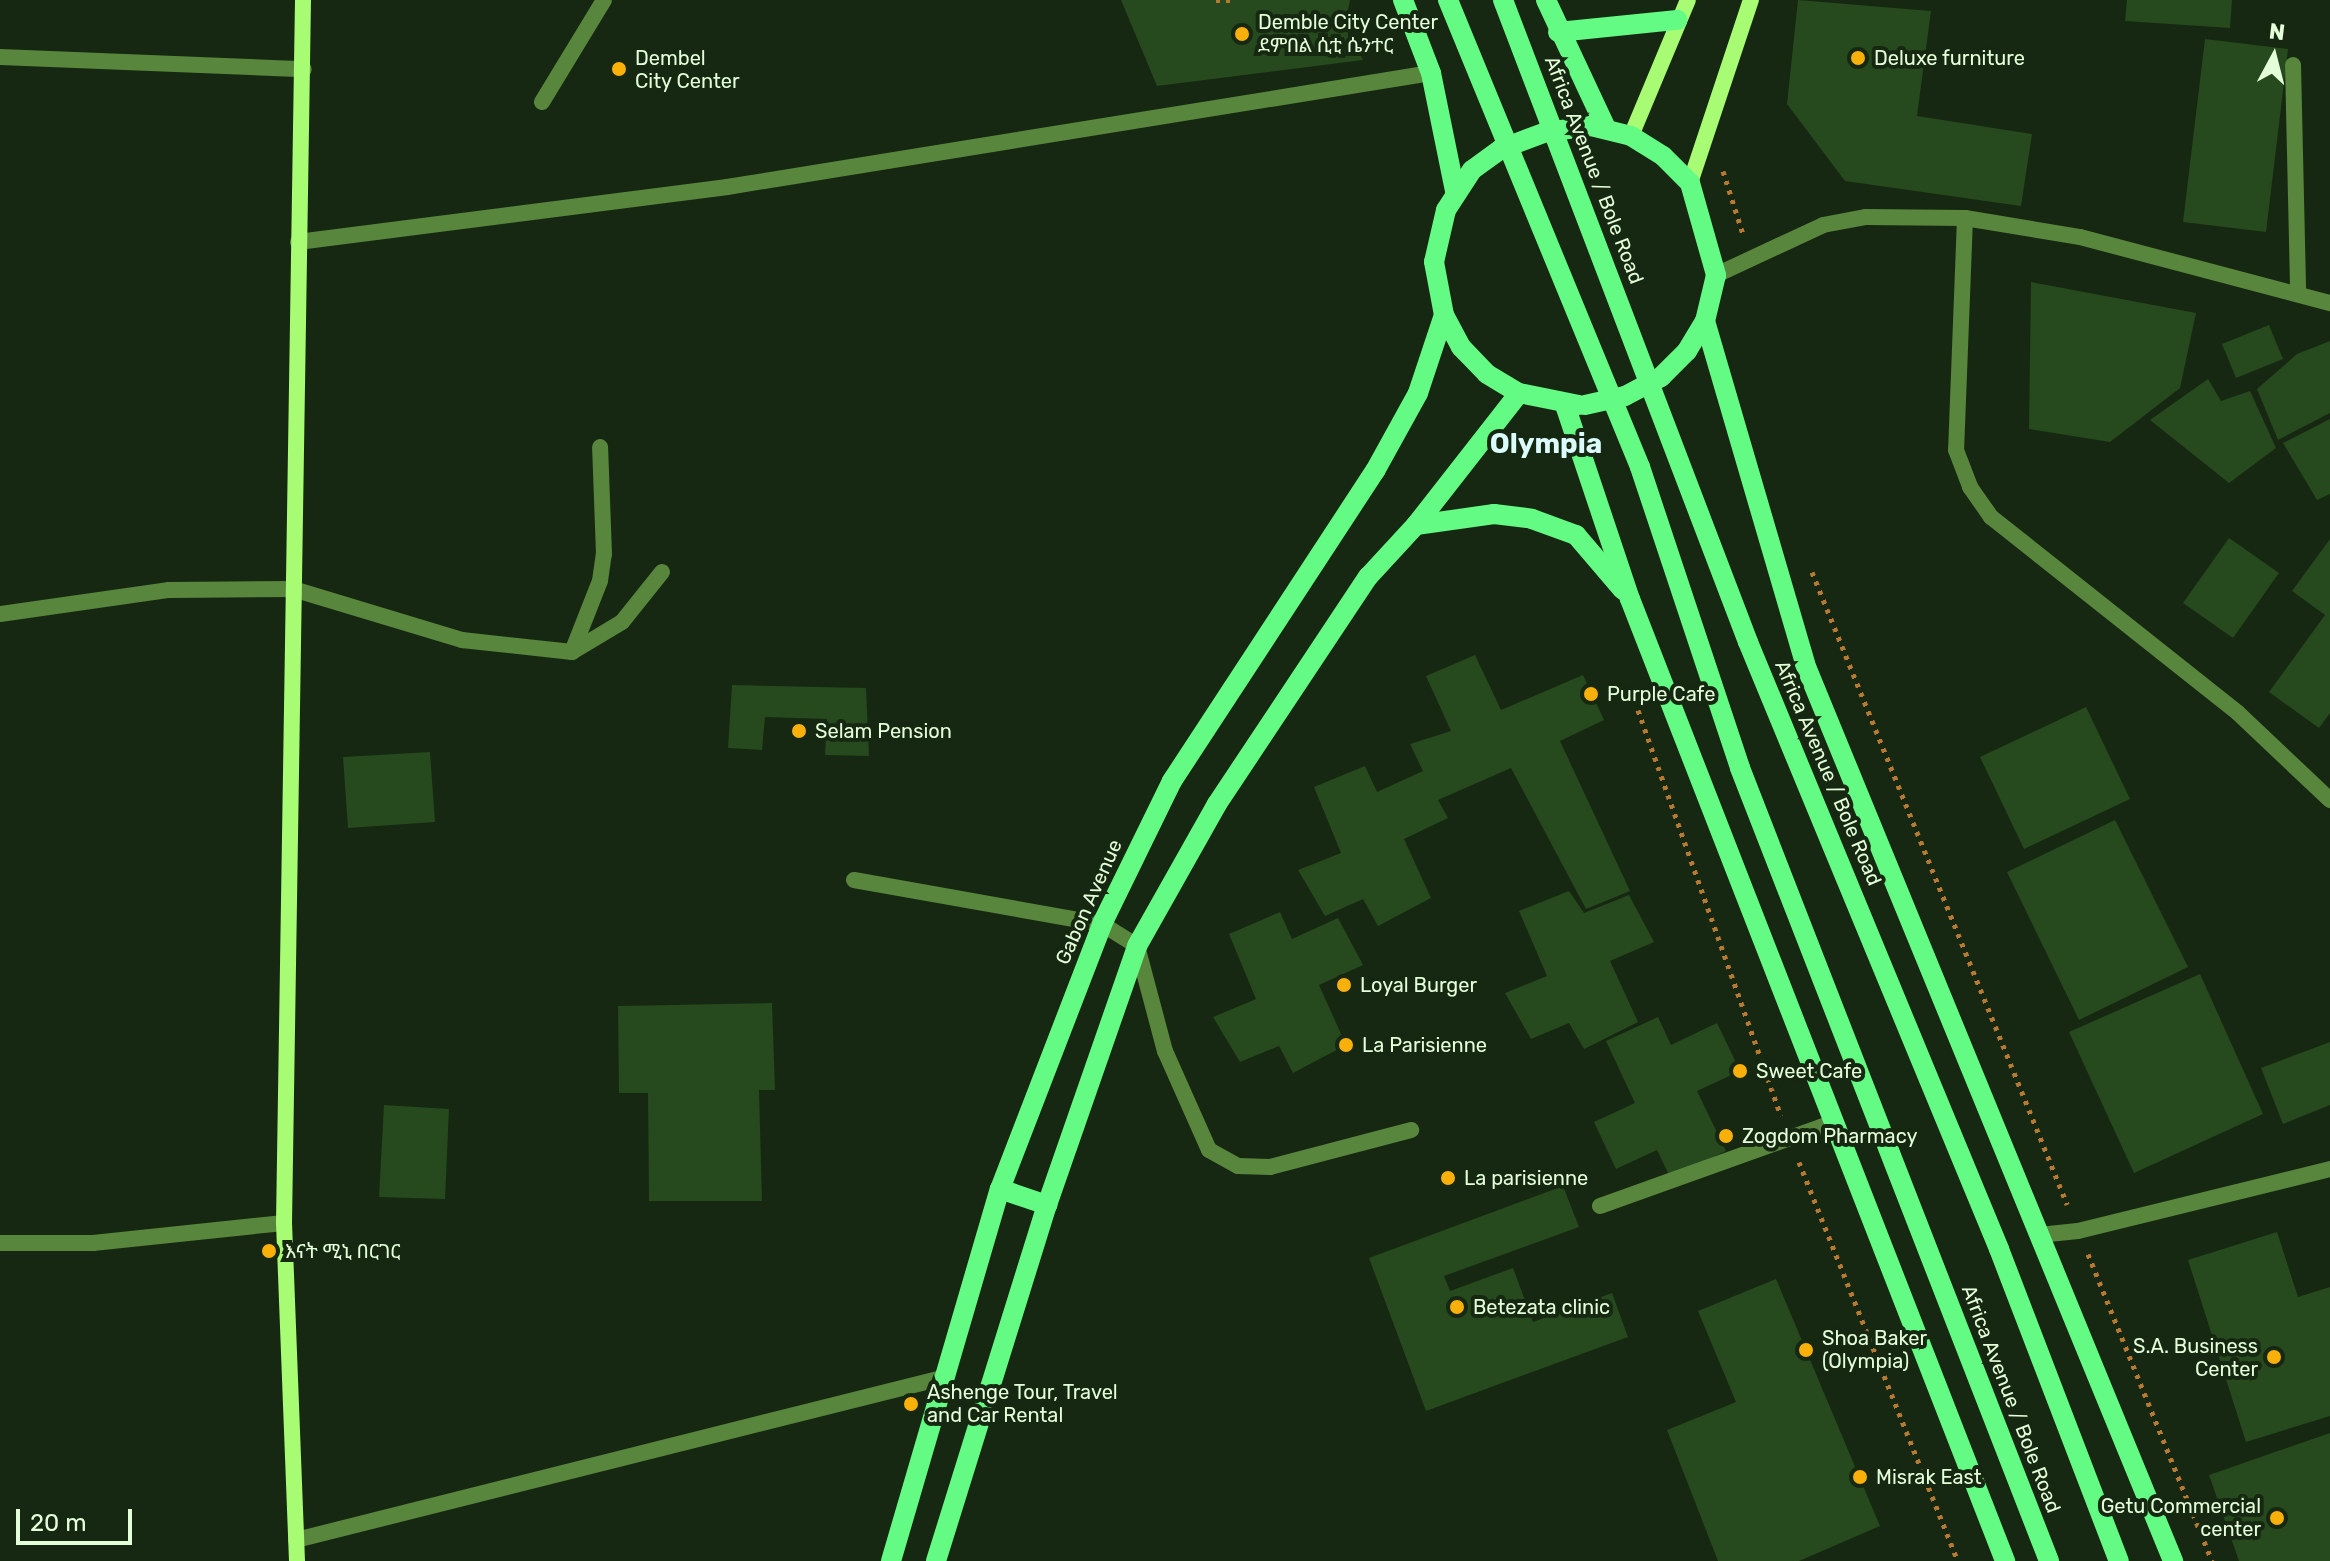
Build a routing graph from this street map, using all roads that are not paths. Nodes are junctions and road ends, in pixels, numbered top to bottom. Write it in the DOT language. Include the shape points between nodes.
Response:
graph roads {
  1 [pos="303,0"];
  2 [pos="604,0"];
  3 [pos="1403,0"];
  4 [pos="1448,0"];
  5 [pos="1503,0"];
  6 [pos="1546,0"];
  7 [pos="1688,0"];
  8 [pos="1751,0"];
  9 [pos="1677,20"];
  10 [pos="1558,32"];
  11 [pos="0,57"];
  12 [pos="2293,65"];
  13 [pos="304,69"];
  14 [pos="1431,73"];
  15 [pos="542,102"];
  16 [pos="1598,127"];
  17 [pos="1631,136"];
  18 [pos="1690,183"];
  19 [pos="1450,201"];
  20 [pos="1965,218"];
  21 [pos="298,242"];
  22 [pos="1716,275"];
  23 [pos="2298,293"];
  24 [pos="2330,303"];
  25 [pos="1444,315"];
  26 [pos="1705,321"];
  27 [pos="1519,393"];
  28 [pos="1568,404"];
  29 [pos="600,447"];
  30 [pos="1416,525"];
  31 [pos="662,572"];
  32 [pos="293,589"];
  33 [pos="1630,599"];
  34 [pos="0,614"];
  35 [pos="572,652"];
  36 [pos="2330,800"];
  37 [pos="854,880"];
  38 [pos="1102,924"];
  39 [pos="1137,946"];
  40 [pos="1834,1122"];
  41 [pos="1411,1130"];
  42 [pos="2330,1169"];
  43 [pos="1000,1189"];
  44 [pos="1047,1205"];
  45 [pos="1600,1206"];
  46 [pos="284,1223"];
  47 [pos="2039,1235"];
  48 [pos="0,1243"];
  49 [pos="942,1378"];
  50 [pos="296,1540"];
  51 [pos="297,1561"];
  52 [pos="891,1561"];
  53 [pos="936,1561"];
  54 [pos="2005,1561"];
  55 [pos="2049,1561"];
  56 [pos="2119,1561"];
  57 [pos="2173,1561"];
  1 -- 13 [label="street"];
  2 -- 15 [label="street"];
  3 -- 14 [label="main road"];
  4 -- 55 [label="main road, Africa Avenue / Bole Road" via="1640,467 1740,768"];
  5 -- 56 [label="main road, Africa Avenue / Bole Road" via="1748,642 1999,1249"];
  6 -- 10 [label="main road"];
  7 -- 9 [label="street"];
  8 -- 18 [label="street"];
  9 -- 10 [label="main road"];
  9 -- 17 [label="street"];
  10 -- 16 [label="main road"];
  11 -- 13 [label="street"];
  12 -- 23 [label="street"];
  13 -- 21 [label="street"];
  14 -- 19 [label="main road"];
  14 -- 21 [label="street" via="727,187"];
  16 -- 17 [label="main road"];
  16 -- 19 [label="main road, bridge" via="1546,132 1501,149 1472,170"];
  17 -- 18 [label="main road" via="1663,156"];
  18 -- 22 [label="main road"];
  19 -- 25 [label="main road" via="1434,262"];
  20 -- 22 [label="street" via="1866,217 1837,223"];
  20 -- 23 [label="street" via="2080,237"];
  20 -- 36 [label="street" via="1956,450 1970,487 1991,517 2238,713"];
  21 -- 32 [label="street"];
  22 -- 26 [label="main road"];
  23 -- 24 [label="street"];
  25 -- 27 [label="main road" via="1461,347 1487,374"];
  25 -- 38 [label="main road, Gabon Avenue" via="1418,393 1375,471 1172,781"];
  26 -- 28 [label="main road, bridge" via="1687,351 1661,377 1625,396"];
  26 -- 47 [label="main road" via="1805,664"];
  27 -- 28 [label="main road"];
  27 -- 30 [label="main road"];
  28 -- 33 [label="main road"];
  29 -- 35 [label="street" via="602,568"];
  30 -- 33 [label="main road" via="1494,514 1532,519 1576,535"];
  30 -- 39 [label="main road" via="1368,577 1319,647 1217,804"];
  31 -- 35 [label="street" via="622,622"];
  32 -- 34 [label="street" via="169,590"];
  32 -- 35 [label="street" via="462,640"];
  32 -- 46 [label="street"];
  33 -- 40 [label="main road"];
  37 -- 38 [label="street"];
  38 -- 39 [label="street"];
  38 -- 43 [label="main road, Gabon Avenue"];
  39 -- 41 [label="street" via="1165,1051 1209,1150 1238,1166 1270,1167"];
  39 -- 44 [label="main road"];
  40 -- 45 [label="street"];
  40 -- 54 [label="main road"];
  42 -- 47 [label="street" via="2078,1231"];
  43 -- 44 [label="main road"];
  43 -- 49 [label="main road, Gabon Avenue"];
  44 -- 53 [label="main road"];
  46 -- 48 [label="street" via="93,1243"];
  46 -- 50 [label="street"];
  47 -- 57 [label="main road"];
  49 -- 50 [label="street"];
  49 -- 52 [label="main road, Gabon Avenue"];
  50 -- 51 [label="street"];
}
